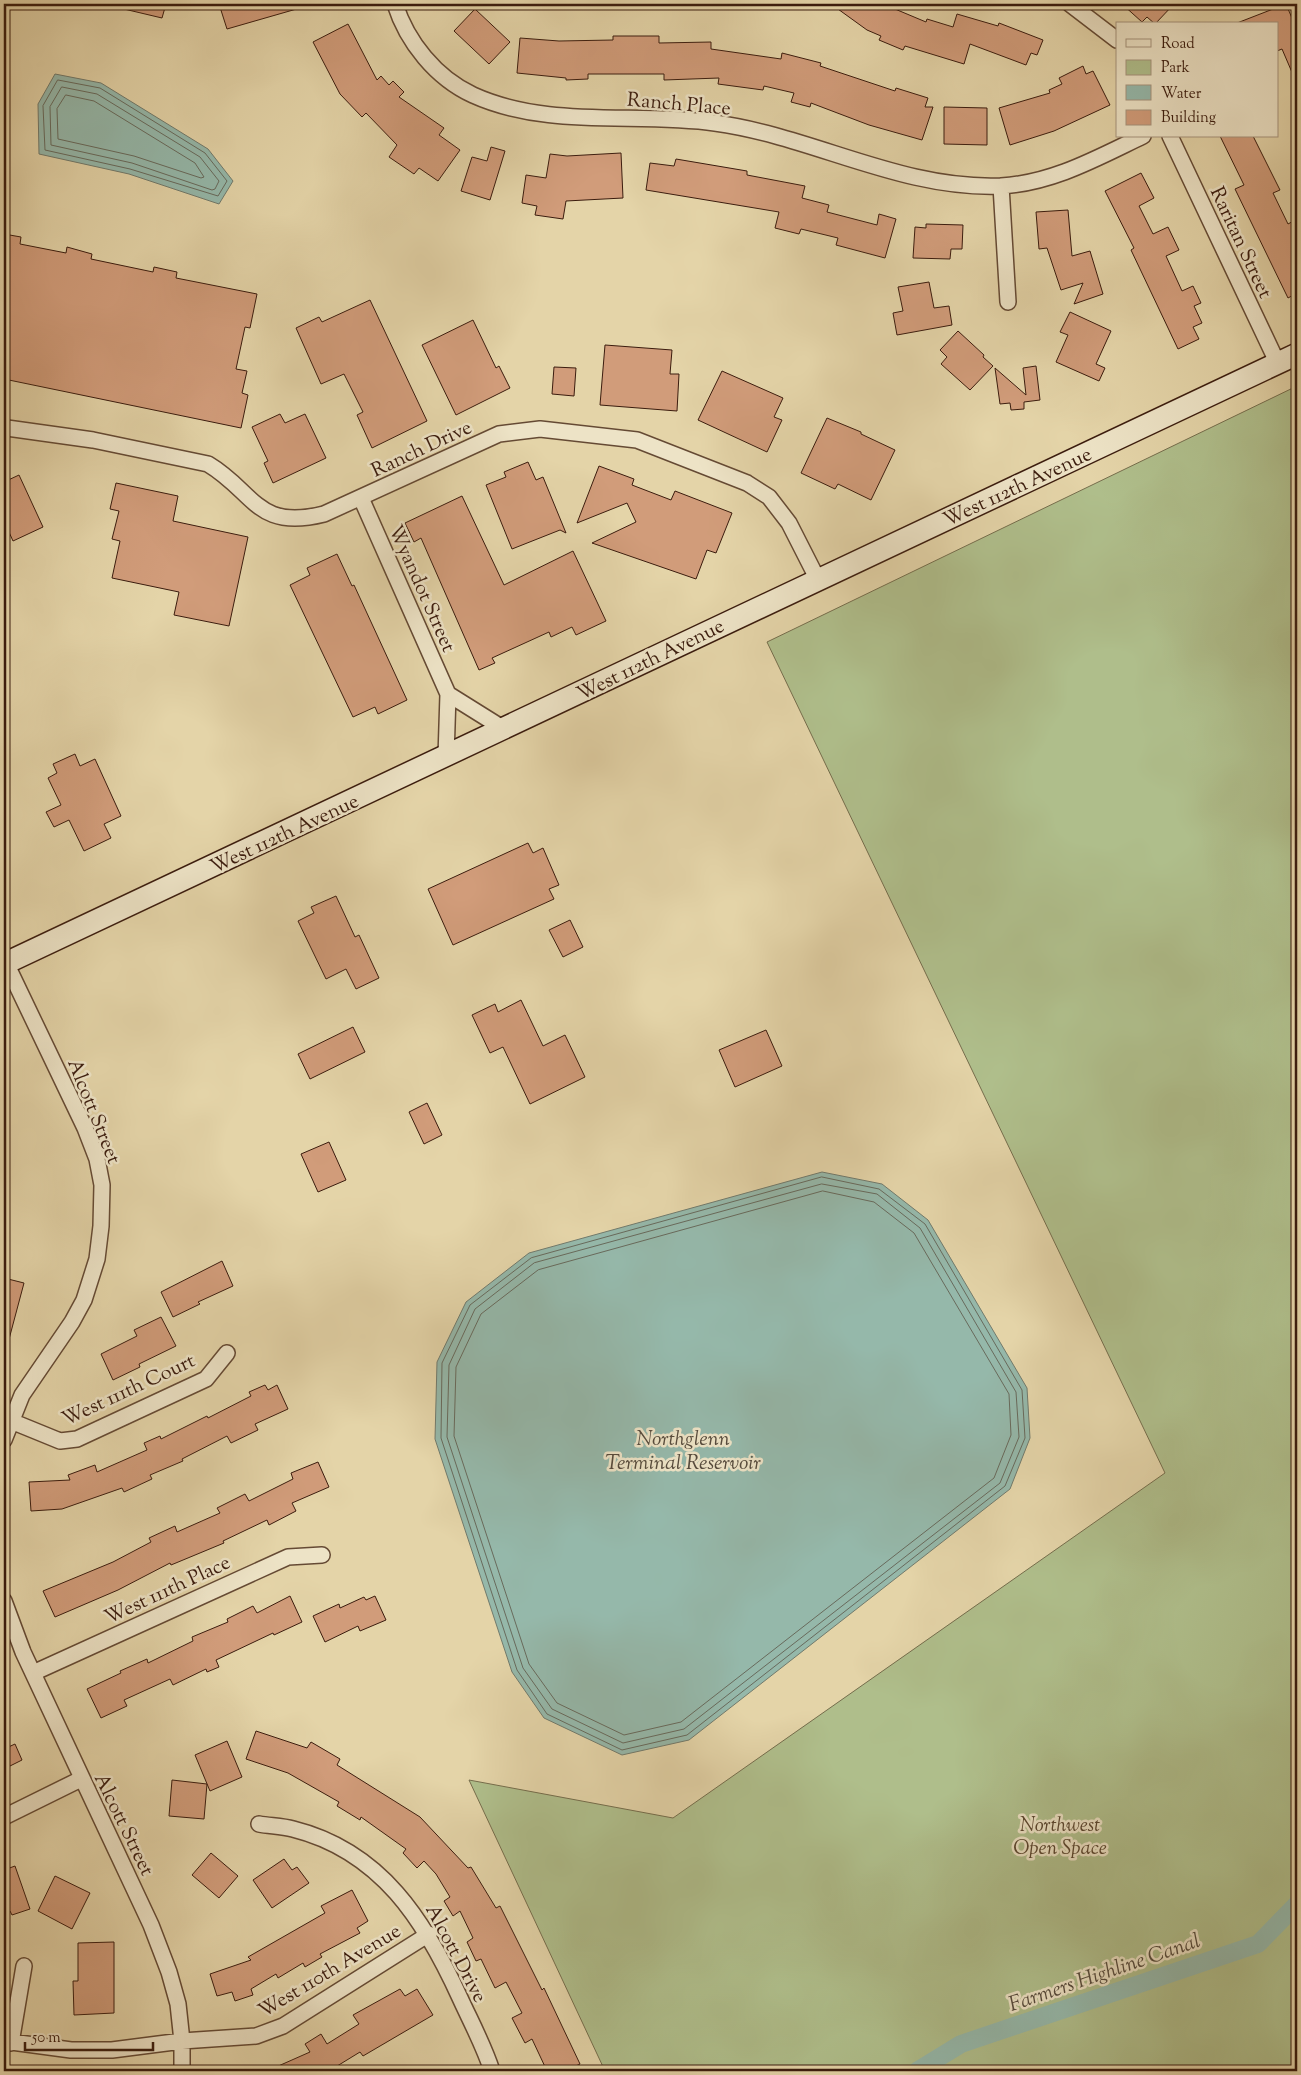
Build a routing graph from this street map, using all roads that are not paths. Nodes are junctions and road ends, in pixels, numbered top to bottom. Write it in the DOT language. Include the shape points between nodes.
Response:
graph roads {
  1 [pos="395,4"];
  2 [pos="1070,4"];
  3 [pos="1116,39"];
  4 [pos="1139,138"];
  5 [pos="1171,138"];
  6 [pos="1001,186"];
  7 [pos="1008,302"];
  8 [pos="1297,354"];
  9 [pos="1278,364"];
  10 [pos="7,428"];
  11 [pos="361,498"];
  12 [pos="818,580"];
  13 [pos="448,694"];
  14 [pos="504,729"];
  15 [pos="446,757"];
  16 [pos="5,964"];
  17 [pos="227,1353"];
  18 [pos="11,1421"];
  19 [pos="4,1440"];
  20 [pos="322,1555"];
  21 [pos="4,1601"];
  22 [pos="33,1673"];
  23 [pos="81,1779"];
  24 [pos="4,1817"];
  25 [pos="259,1824"];
  26 [pos="428,1934"];
  27 [pos="24,1966"];
  28 [pos="182,2041"];
  29 [pos="7,2042"];
  30 [pos="182,2071"];
  31 [pos="492,2071"];
  1 -- 6 [label="street, Ranch Place" via="411,39 428,61 448,79 494,104 553,115 717,123 766,133 916,178 949,184"];
  2 -- 3 [label="street"];
  4 -- 6 [label="street, Ranch Place" via="1061,174"];
  5 -- 9 [label="street, Raritan Street"];
  6 -- 7 [label="street"];
  8 -- 9 [label="main road, West 112th Avenue"];
  9 -- 12 [label="main road, West 112th Avenue"];
  10 -- 11 [label="street, Ranch Drive" via="93,440 208,464 222,472 258,506 287,518 324,514"];
  11 -- 12 [label="street, Ranch Drive" via="499,434 540,429 637,440 747,483 769,497 789,523"];
  11 -- 13 [label="street, Wyandot Street"];
  12 -- 14 [label="main road, West 112th Avenue"];
  13 -- 14 [label="street"];
  13 -- 15 [label="street, Wyandot Street"];
  14 -- 15 [label="main road, West 112th Avenue"];
  15 -- 16 [label="main road, West 112th Avenue"];
  16 -- 18 [label="street, Alcott Street" via="85,1128 97,1159 102,1185 97,1259 84,1300 22,1395"];
  17 -- 18 [label="street, West 111th Court" via="206,1379 77,1439 60,1441"];
  18 -- 19 [label="street, Alcott Street"];
  20 -- 22 [label="street, West 111th Place" via="288,1557"];
  21 -- 22 [label="street, Alcott Street"];
  22 -- 23 [label="street, Alcott Street"];
  23 -- 24 [label="street"];
  23 -- 28 [label="street, Alcott Street" via="151,1925 178,2004"];
  25 -- 26 [label="street, Alcott Drive" via="293,1829 358,1858 384,1879 408,1905"];
  26 -- 28 [label="street, West 110th Avenue" via="273,2031 256,2036"];
  26 -- 31 [label="street, Alcott Drive"];
  27 -- 29 [label="street, West 110th Avenue"];
  28 -- 29 [label="street, West 110th Avenue" via="112,2050 71,2050"];
  28 -- 30 [label="street, Alcott Street"];
}
